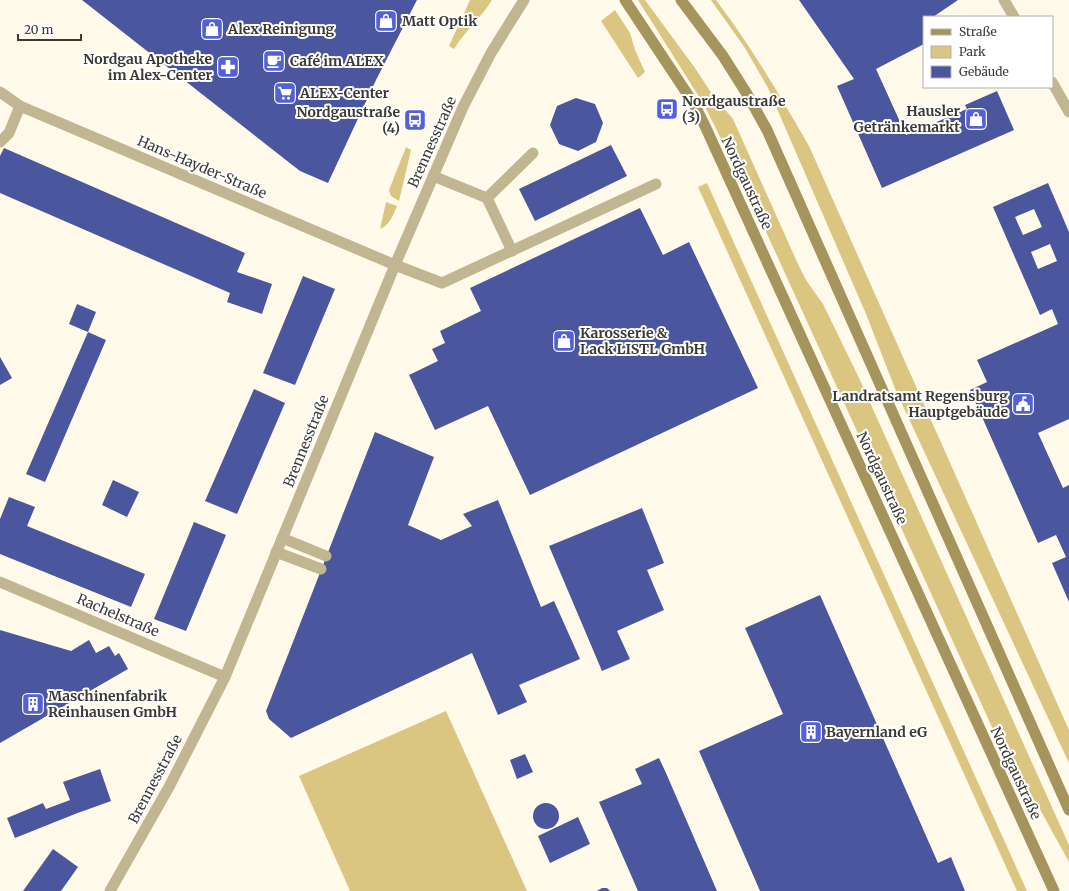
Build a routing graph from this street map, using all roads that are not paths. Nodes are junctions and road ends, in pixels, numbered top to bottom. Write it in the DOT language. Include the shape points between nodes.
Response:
graph roads {
  1 [pos="524,0"];
  2 [pos="625,0"];
  3 [pos="681,0"];
  4 [pos="1004,0"];
  5 [pos="1013,16"];
  6 [pos="1053,84"];
  7 [pos="0,92"];
  8 [pos="20,106"];
  9 [pos="1069,112"];
  10 [pos="0,142"];
  11 [pos="533,153"];
  12 [pos="433,176"];
  13 [pos="656,184"];
  14 [pos="488,198"];
  15 [pos="512,251"];
  16 [pos="395,265"];
  17 [pos="282,538"];
  18 [pos="276,552"];
  19 [pos="326,556"];
  20 [pos="321,569"];
  21 [pos="0,582"];
  22 [pos="225,677"];
  23 [pos="1069,810"];
  24 [pos="110,891"];
  25 [pos="1054,891"];
  1 -- 12 [label="street, Brennesstraße" via="470,93"];
  2 -- 25 [label="main road, Nordgaustraße" via="694,104"];
  3 -- 23 [label="main road" via="723,56 767,130"];
  4 -- 5 [label="street"];
  6 -- 9 [label="street"];
  7 -- 8 [label="street, Hans-Hayder-Straße"];
  8 -- 10 [label="street" via="9,133"];
  8 -- 16 [label="street, Hans-Hayder-Straße"];
  11 -- 14 [label="street"];
  12 -- 14 [label="street"];
  12 -- 16 [label="street, Brennesstraße"];
  13 -- 15 [label="street, Hans-Hayder-Straße"];
  14 -- 15 [label="street"];
  15 -- 16 [label="street, Hans-Hayder-Straße" via="442,283"];
  16 -- 17 [label="street, Brennesstraße"];
  17 -- 18 [label="street, Brennesstraße"];
  17 -- 19 [label="street"];
  18 -- 20 [label="street"];
  18 -- 22 [label="street, Brennesstraße"];
  21 -- 22 [label="street, Rachelstraße"];
  22 -- 24 [label="street, Brennesstraße" via="169,787"];
}
